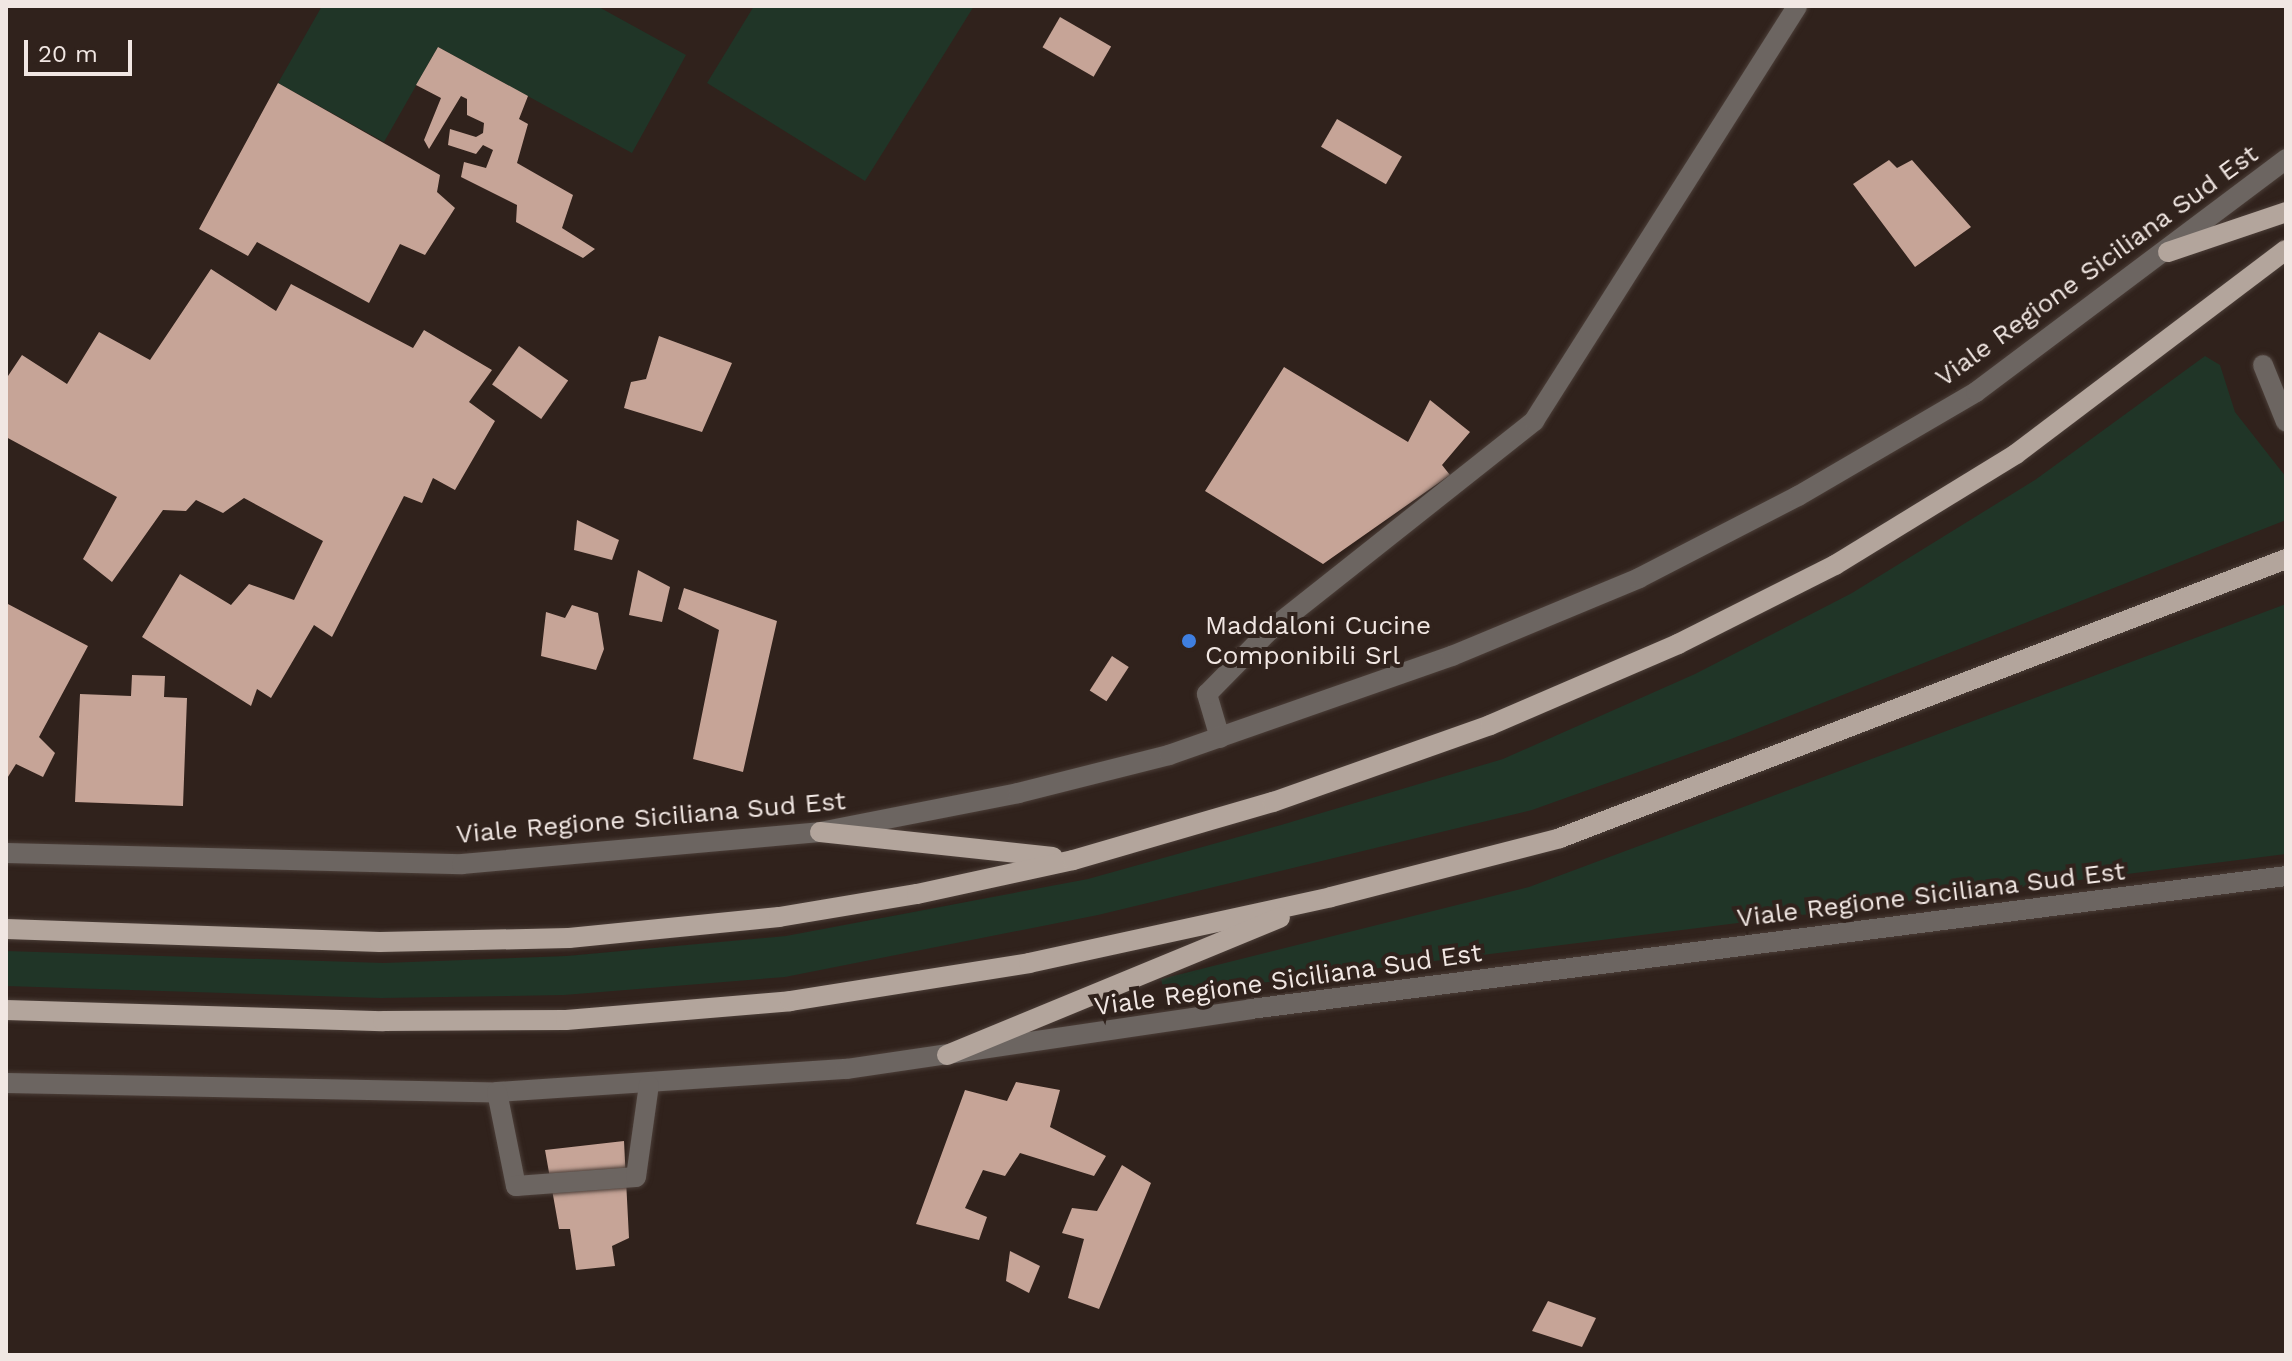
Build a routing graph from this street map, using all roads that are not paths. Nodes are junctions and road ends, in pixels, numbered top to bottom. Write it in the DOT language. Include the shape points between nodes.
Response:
graph roads {
  1 [pos="1797,6"];
  2 [pos="2286,159"];
  3 [pos="2286,212"];
  4 [pos="2286,250"];
  5 [pos="2168,252"];
  6 [pos="2263,365"];
  7 [pos="2286,422"];
  8 [pos="2286,559"];
  9 [pos="1220,738"];
  10 [pos="820,832"];
  11 [pos="6,853"];
  12 [pos="1073,860"];
  13 [pos="2286,876"];
  14 [pos="1331,897"];
  15 [pos="6,929"];
  16 [pos="6,1010"];
  17 [pos="947,1055"];
  18 [pos="6,1083"];
  19 [pos="649,1085"];
  20 [pos="497,1092"];
  1 -- 9 [label="street" via="1534,421 1268,632 1207,694"];
  2 -- 5 [label="street, Viale Regione Siciliana Sud Est"];
  3 -- 5 [label="main road"];
  4 -- 12 [label="main road" via="2016,454 1835,565 1707,630 1490,725 1273,802"];
  5 -- 9 [label="street, Viale Regione Siciliana Sud Est" via="1976,392 1798,496 1639,578 1452,656"];
  6 -- 7 [label="street"];
  8 -- 14 [label="main road" via="1560,838"];
  9 -- 10 [label="street, Viale Regione Siciliana Sud Est" via="1018,793"];
  10 -- 11 [label="street, Viale Regione Siciliana Sud Est" via="462,864"];
  10 -- 12 [label="main road"];
  12 -- 15 [label="main road" via="779,917 569,938 380,942"];
  13 -- 17 [label="street, Viale Regione Siciliana Sud Est" via="1251,1009"];
  14 -- 16 [label="main road" via="1029,963 790,1001 566,1020 383,1021"];
  14 -- 17 [label="main road"];
  17 -- 19 [label="street, Viale Regione Siciliana Sud Est"];
  18 -- 20 [label="street, Viale Regione Siciliana Sud Est"];
  19 -- 20 [label="street, Viale Regione Siciliana Sud Est"];
  19 -- 20 [label="street" via="636,1177 516,1186"];
}
